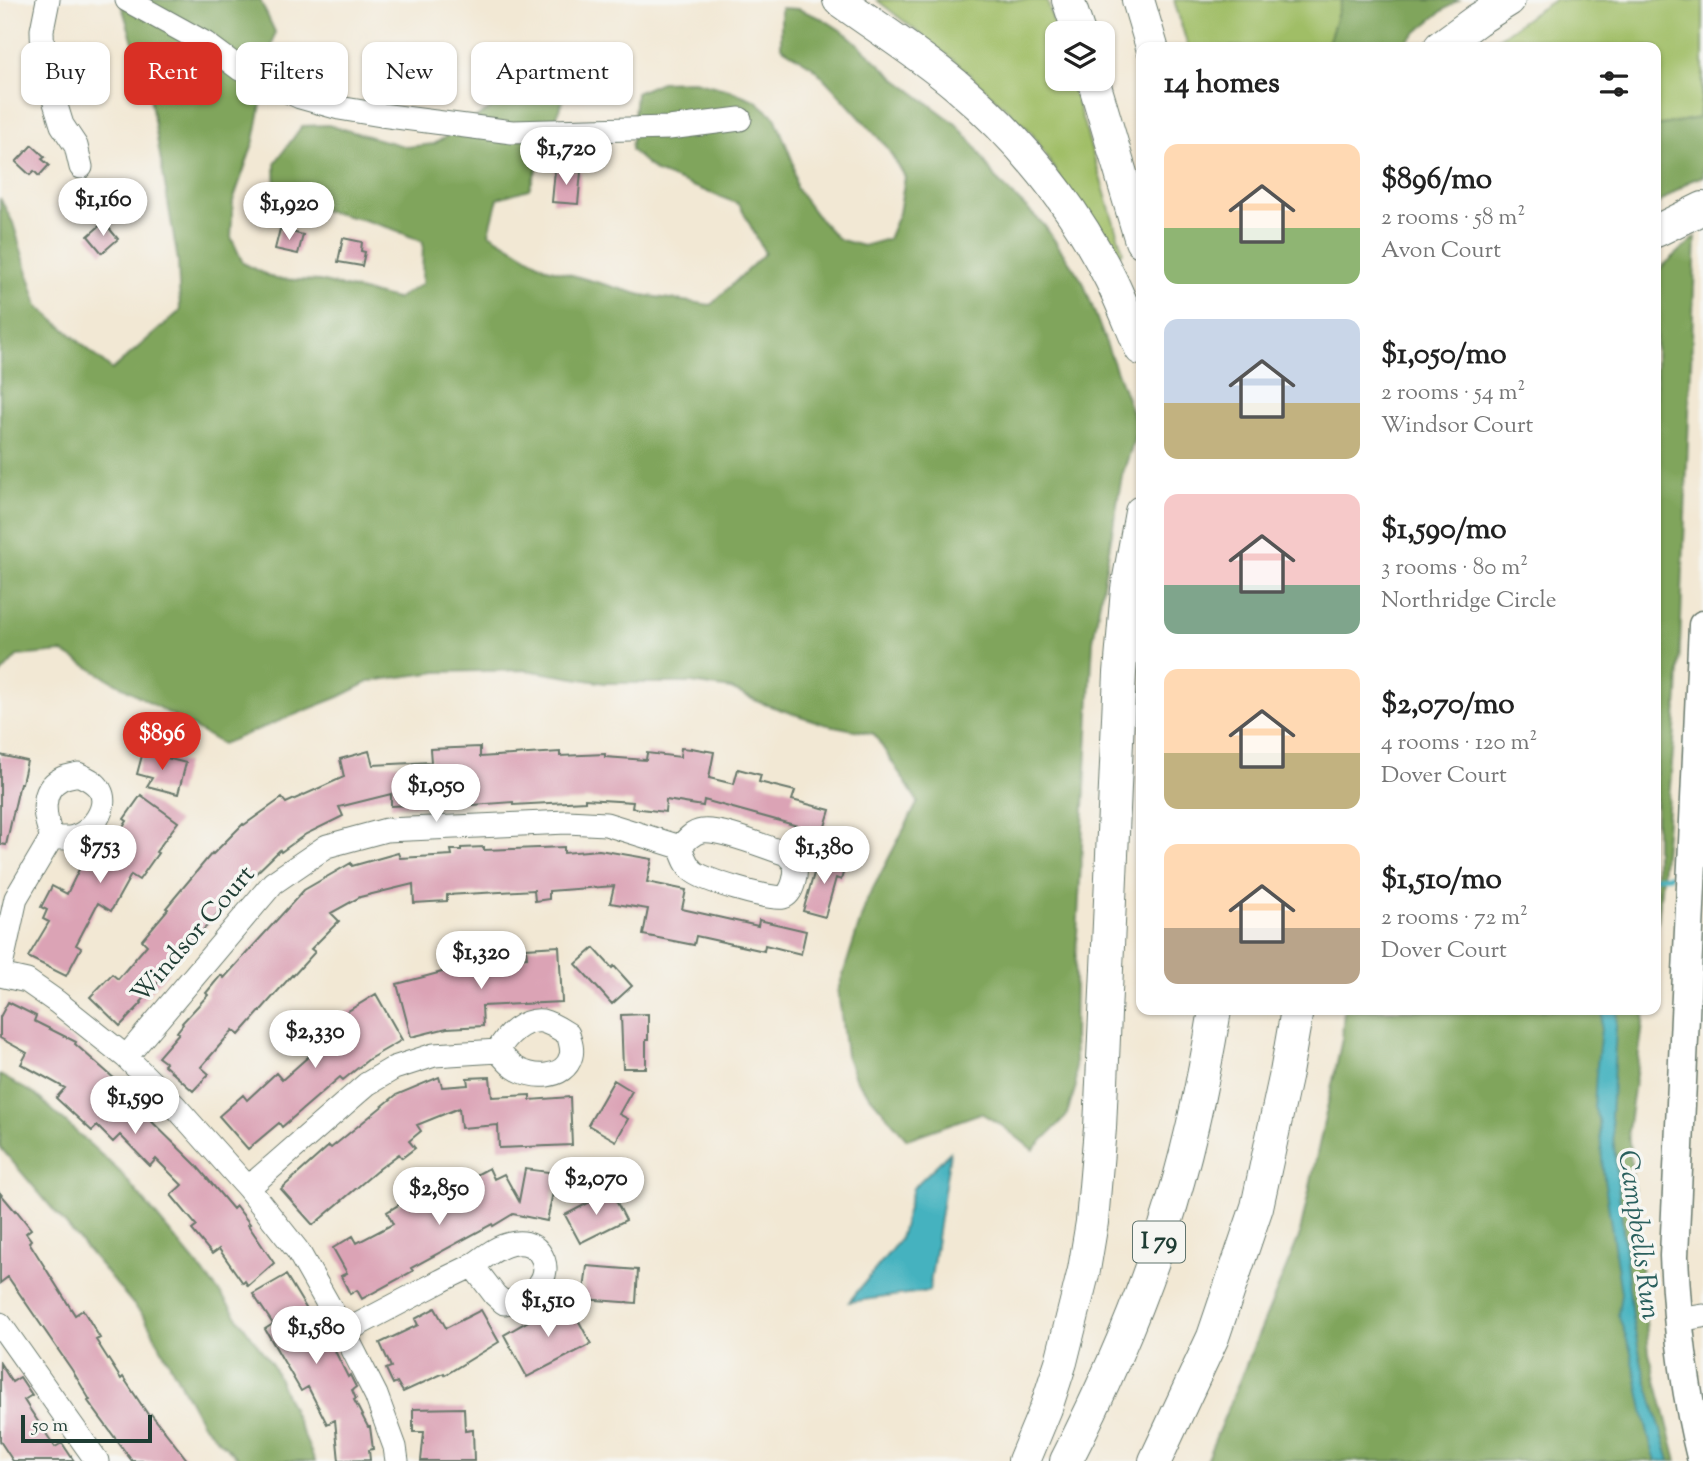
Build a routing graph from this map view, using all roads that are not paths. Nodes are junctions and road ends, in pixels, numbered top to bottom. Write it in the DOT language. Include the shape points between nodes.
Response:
graph roads {
  1 [pos="48,0"];
  2 [pos="127,0"];
  3 [pos="839,0"];
  4 [pos="1068,0"];
  5 [pos="1138,0"];
  6 [pos="1509,0"];
  7 [pos="1075,21"];
  8 [pos="1151,42"];
  9 [pos="1447,42"];
  10 [pos="1097,91"];
  11 [pos="740,119"];
  12 [pos="81,167"];
  13 [pos="1703,208"];
  14 [pos="1136,223"];
  15 [pos="1661,229"];
  16 [pos="1136,338"];
  17 [pos="1136,540"];
  18 [pos="1703,625"];
  19 [pos="52,837"];
  20 [pos="680,847"];
  21 [pos="0,973"];
  22 [pos="1214,1015"];
  23 [pos="1294,1015"];
  24 [pos="1693,1028"];
  25 [pos="498,1051"];
  26 [pos="125,1057"];
  27 [pos="248,1188"];
  28 [pos="472,1265"];
  29 [pos="1690,1318"];
  30 [pos="0,1324"];
  31 [pos="344,1332"];
  32 [pos="1693,1362"];
  33 [pos="1702,1460"];
  34 [pos="97,1461"];
  35 [pos="397,1461"];
  36 [pos="1024,1461"];
  37 [pos="1066,1461"];
  38 [pos="1155,1461"];
  1 -- 12 [label="street" via="42,30 43,64"];
  2 -- 11 [label="street" via="205,43 240,69 300,97 339,108 512,132 668,128"];
  3 -- 16 [label="highway" via="954,84 1031,160 1093,246"];
  4 -- 7 [label="highway"];
  5 -- 8 [label="highway"];
  6 -- 9 [label="highway"];
  10 -- 14 [label="highway"];
  13 -- 15 [label="highway"];
  17 -- 36 [label="highway" via="1120,673 1092,1222 1061,1362"];
  18 -- 24 [label="main road"];
  19 -- 21 [label="street" via="16,898"];
  20 -- 20 [label="street" via="694,873 727,886 783,897 792,886 796,870 787,854 701,831"];
  20 -- 26 [label="street, Windsor Court" via="606,824 567,822 386,830 327,846 273,883"];
  21 -- 26 [label="street" via="27,981"];
  22 -- 37 [label="highway, I 79" via="1196,1110 1164,1228 1106,1378"];
  23 -- 38 [label="highway" via="1256,1207 1213,1337"];
  24 -- 29 [label="main road" via="1674,1245"];
  25 -- 27 [label="street" via="435,1055 394,1068 368,1084"];
  26 -- 27 [label="street"];
  27 -- 31 [label="street" via="298,1251"];
  28 -- 31 [label="street"];
  29 -- 32 [label="main road"];
  30 -- 34 [label="street"];
  31 -- 35 [label="street" via="376,1395"];
  32 -- 33 [label="main road" via="1692,1416"];
}
